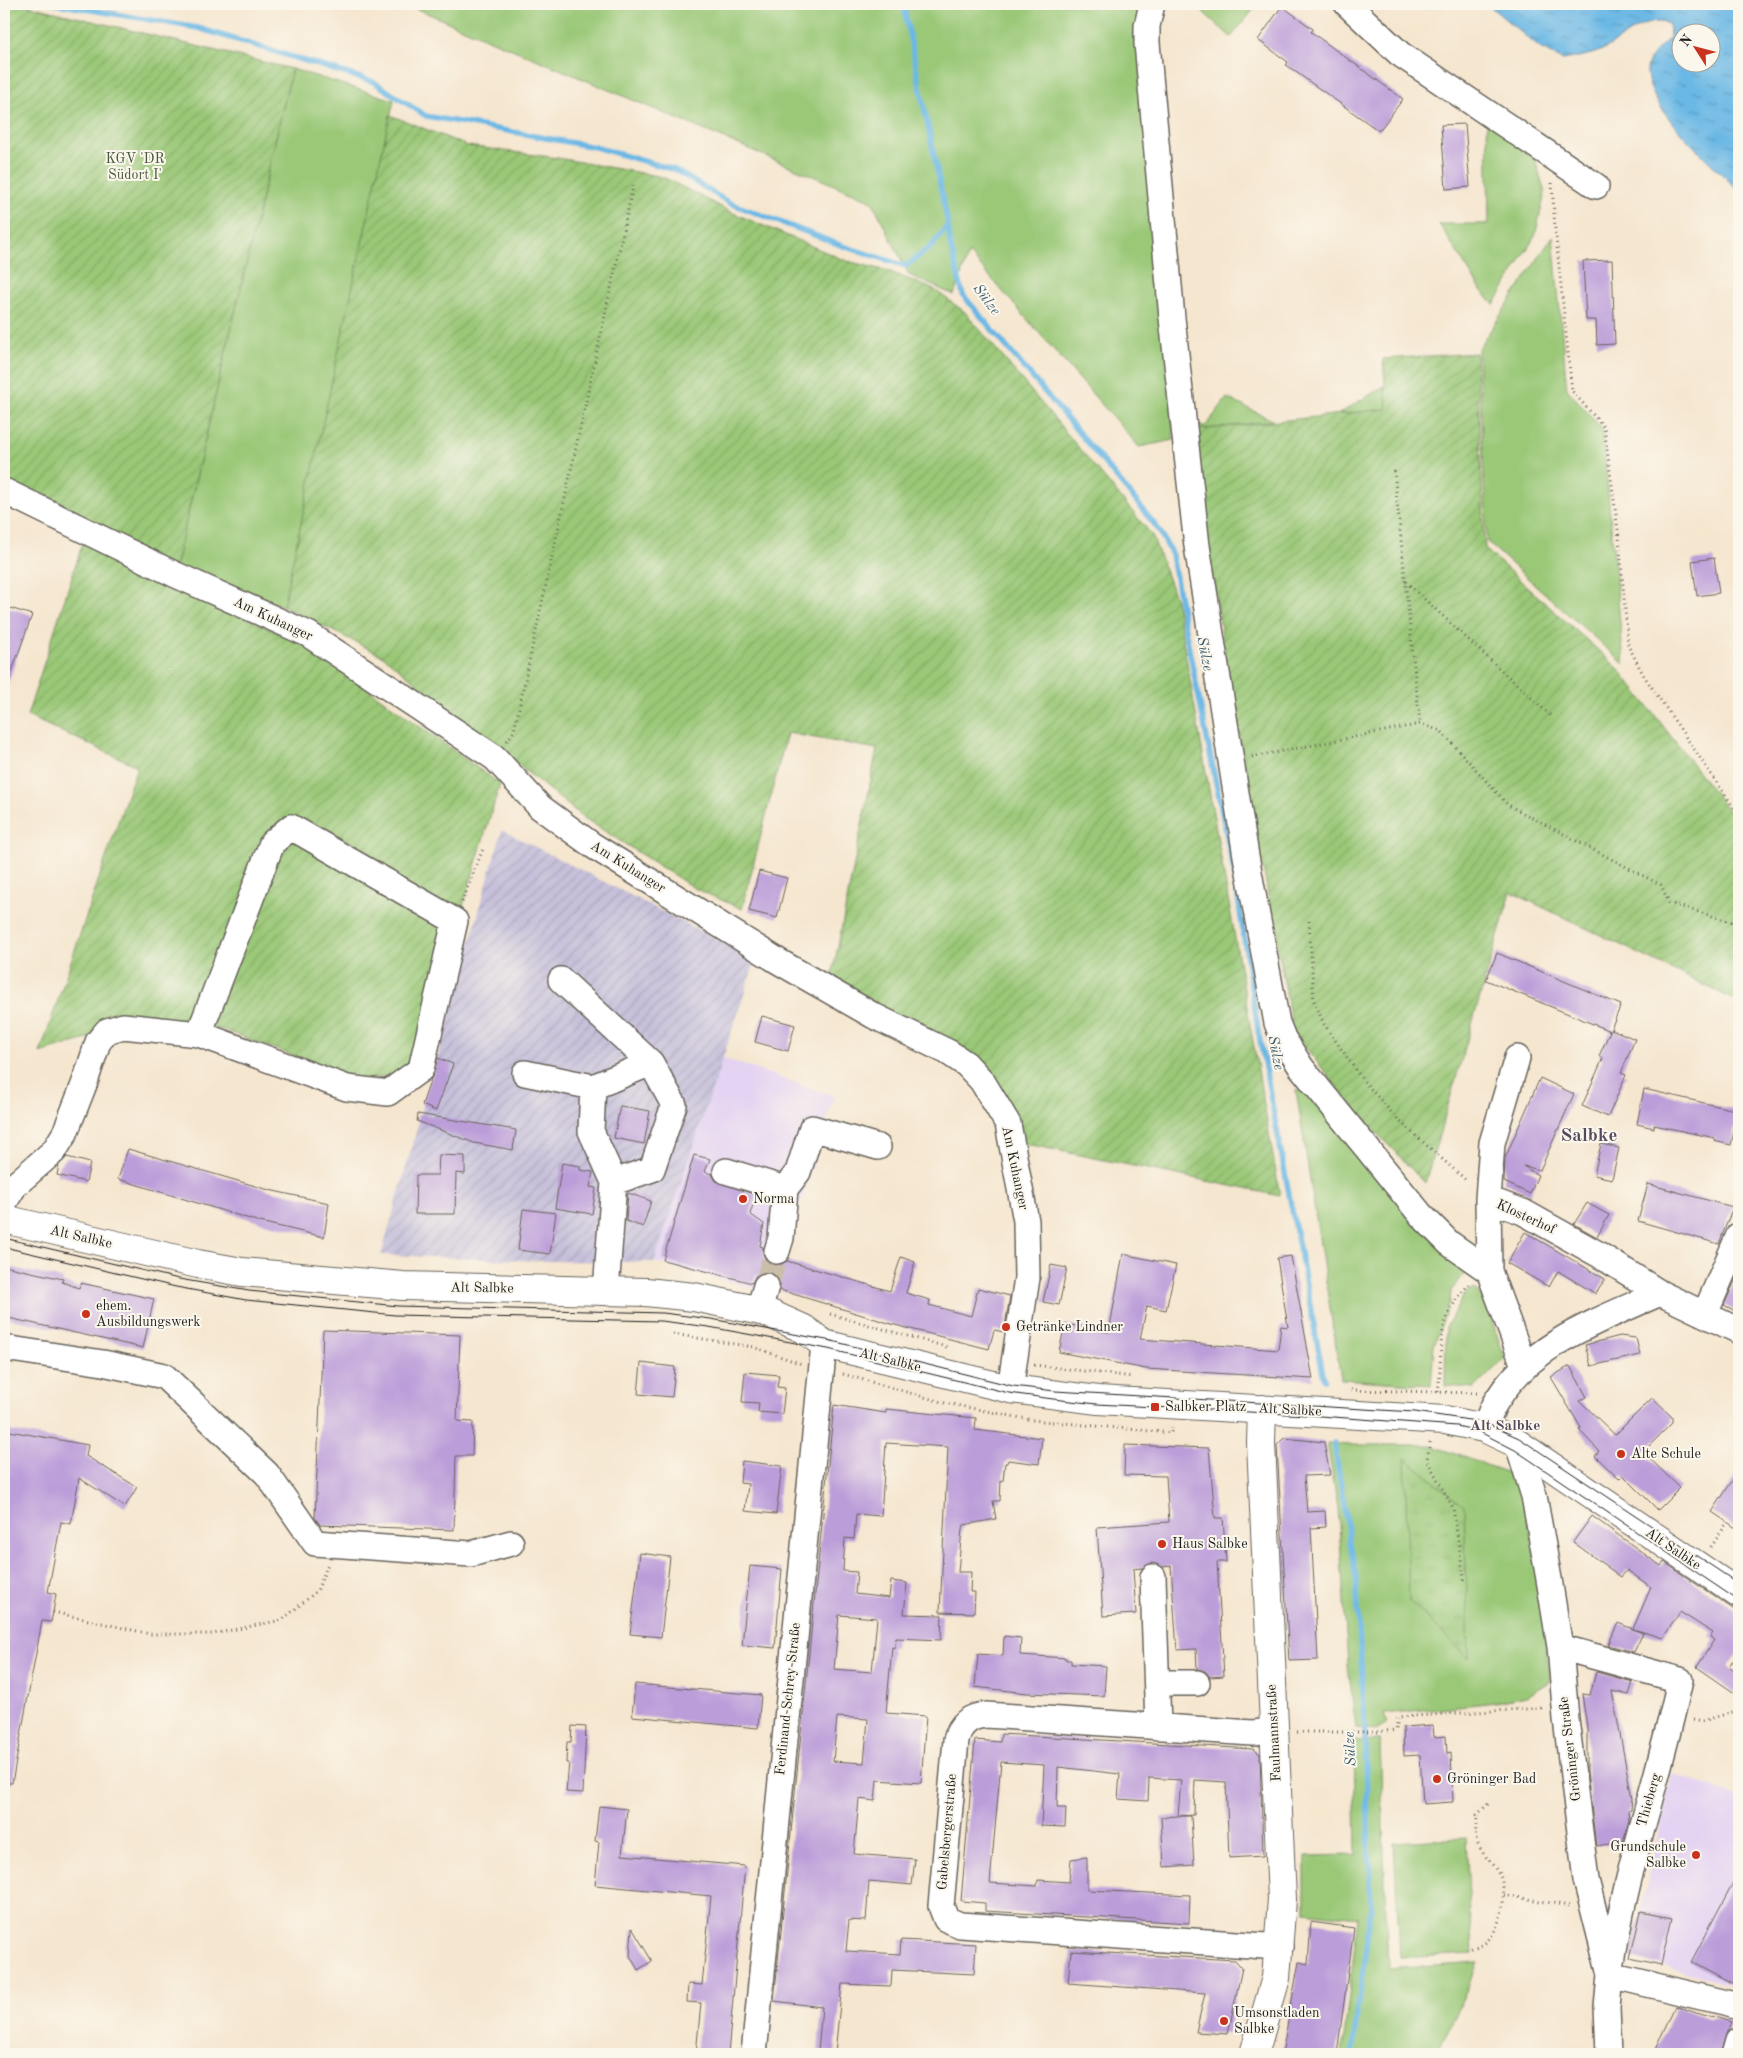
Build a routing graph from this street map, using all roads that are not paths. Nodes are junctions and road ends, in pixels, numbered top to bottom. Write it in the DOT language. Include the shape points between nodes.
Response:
graph roads {
  1 [pos="1152,4"];
  2 [pos="1347,4"];
  3 [pos="1596,186"];
  4 [pos="4,491"];
  5 [pos="562,980"];
  6 [pos="199,1034"];
  7 [pos="1517,1058"];
  8 [pos="651,1063"];
  9 [pos="525,1074"];
  10 [pos="593,1087"];
  11 [pos="878,1146"];
  12 [pos="726,1171"];
  13 [pos="614,1182"];
  14 [pos="785,1189"];
  15 [pos="1488,1199"];
  16 [pos="4,1203"];
  17 [pos="4,1219"];
  18 [pos="1739,1235"];
  19 [pos="778,1251"];
  20 [pos="1489,1271"];
  21 [pos="606,1291"];
  22 [pos="1660,1293"];
  23 [pos="1705,1314"];
  24 [pos="1739,1331"];
  25 [pos="4,1348"];
  26 [pos="830,1363"];
  27 [pos="1524,1366"];
  28 [pos="1010,1389"];
  29 [pos="1262,1409"];
  30 [pos="1484,1428"];
  31 [pos="1518,1444"];
  32 [pos="511,1543"];
  33 [pos="1153,1577"];
  34 [pos="1739,1594"];
  35 [pos="1560,1647"];
  36 [pos="1157,1682"];
  37 [pos="1197,1683"];
  38 [pos="1158,1726"];
  39 [pos="1274,1731"];
  40 [pos="1280,1947"];
  41 [pos="1610,1975"];
  42 [pos="1739,2006"];
  43 [pos="1739,2040"];
  44 [pos="754,2054"];
  45 [pos="1254,2054"];
  46 [pos="1609,2054"];
  47 [pos="1735,2054"];
  1 -- 20 [label="street" via="1147,43 1197,546 1271,999 1282,1038 1301,1067 1427,1221 1455,1248"];
  2 -- 3 [label="street" via="1400,54"];
  4 -- 28 [label="street, Am Kuhanger" via="174,574 308,634 495,758 540,807 592,845 778,961 874,1016 948,1052 977,1075 1008,1124 1026,1222 1027,1278"];
  5 -- 8 [label="street"];
  6 -- 6 [label="street" via="347,1088 388,1093 421,1069 455,922 291,827 272,842"];
  6 -- 16 [label="street" via="122,1026 107,1031 98,1042 58,1145 15,1185"];
  7 -- 15 [label="street" via="1492,1143"];
  8 -- 10 [label="street"];
  8 -- 13 [label="street" via="674,1105 652,1169"];
  9 -- 10 [label="street"];
  10 -- 13 [label="street" via="591,1131"];
  11 -- 14 [label="street" via="812,1128 798,1172"];
  12 -- 14 [label="street"];
  13 -- 21 [label="street"];
  14 -- 19 [label="street"];
  15 -- 20 [label="street, Klosterhof"];
  15 -- 22 [label="street, Klosterhof" via="1523,1212"];
  17 -- 21 [label="main road, Alt Salbke" via="242,1272 403,1286"];
  18 -- 23 [label="street"];
  20 -- 27 [label="street, Klosterhof"];
  21 -- 26 [label="main road, Alt Salbke" via="763,1298 794,1324"];
  22 -- 23 [label="street, Klosterhof"];
  22 -- 27 [label="street" via="1571,1334"];
  23 -- 24 [label="street, Klosterhof"];
  25 -- 32 [label="street" via="164,1376 267,1474 315,1543 471,1554"];
  26 -- 28 [label="main road, Alt Salbke"];
  26 -- 44 [label="street, Ferdinand-Schrey-Straße"];
  27 -- 30 [label="street" via="1497,1399"];
  28 -- 29 [label="main road, Alt Salbke" via="1098,1400"];
  29 -- 30 [label="main road, Alt Salbke" via="1432,1438"];
  29 -- 39 [label="main road, Faulmannstraße"];
  30 -- 31 [label="main road, Alt Salbke"];
  31 -- 34 [label="main road, Alt Salbke"];
  31 -- 35 [label="street, Gröninger Straße" via="1534,1496"];
  33 -- 36 [label="street"];
  35 -- 41 [label="street, Gröninger Straße" via="1586,1880"];
  35 -- 41 [label="street, Thieberg" via="1680,1680 1626,1884"];
  36 -- 37 [label="street"];
  36 -- 38 [label="street"];
  38 -- 39 [label="street, Gabelsbergerstraße" via="1252,1733"];
  38 -- 40 [label="street, Gabelsbergerstraße" via="986,1715 967,1721 956,1740 941,1902 943,1915 951,1923 960,1925"];
  39 -- 40 [label="main road, Faulmannstraße" via="1282,1899"];
  40 -- 45 [label="main road, Faulmannstraße" via="1273,1994"];
  41 -- 42 [label="street"];
  41 -- 46 [label="street, Gröninger Straße" via="1607,2007"];
  43 -- 47 [label="street"];
}
